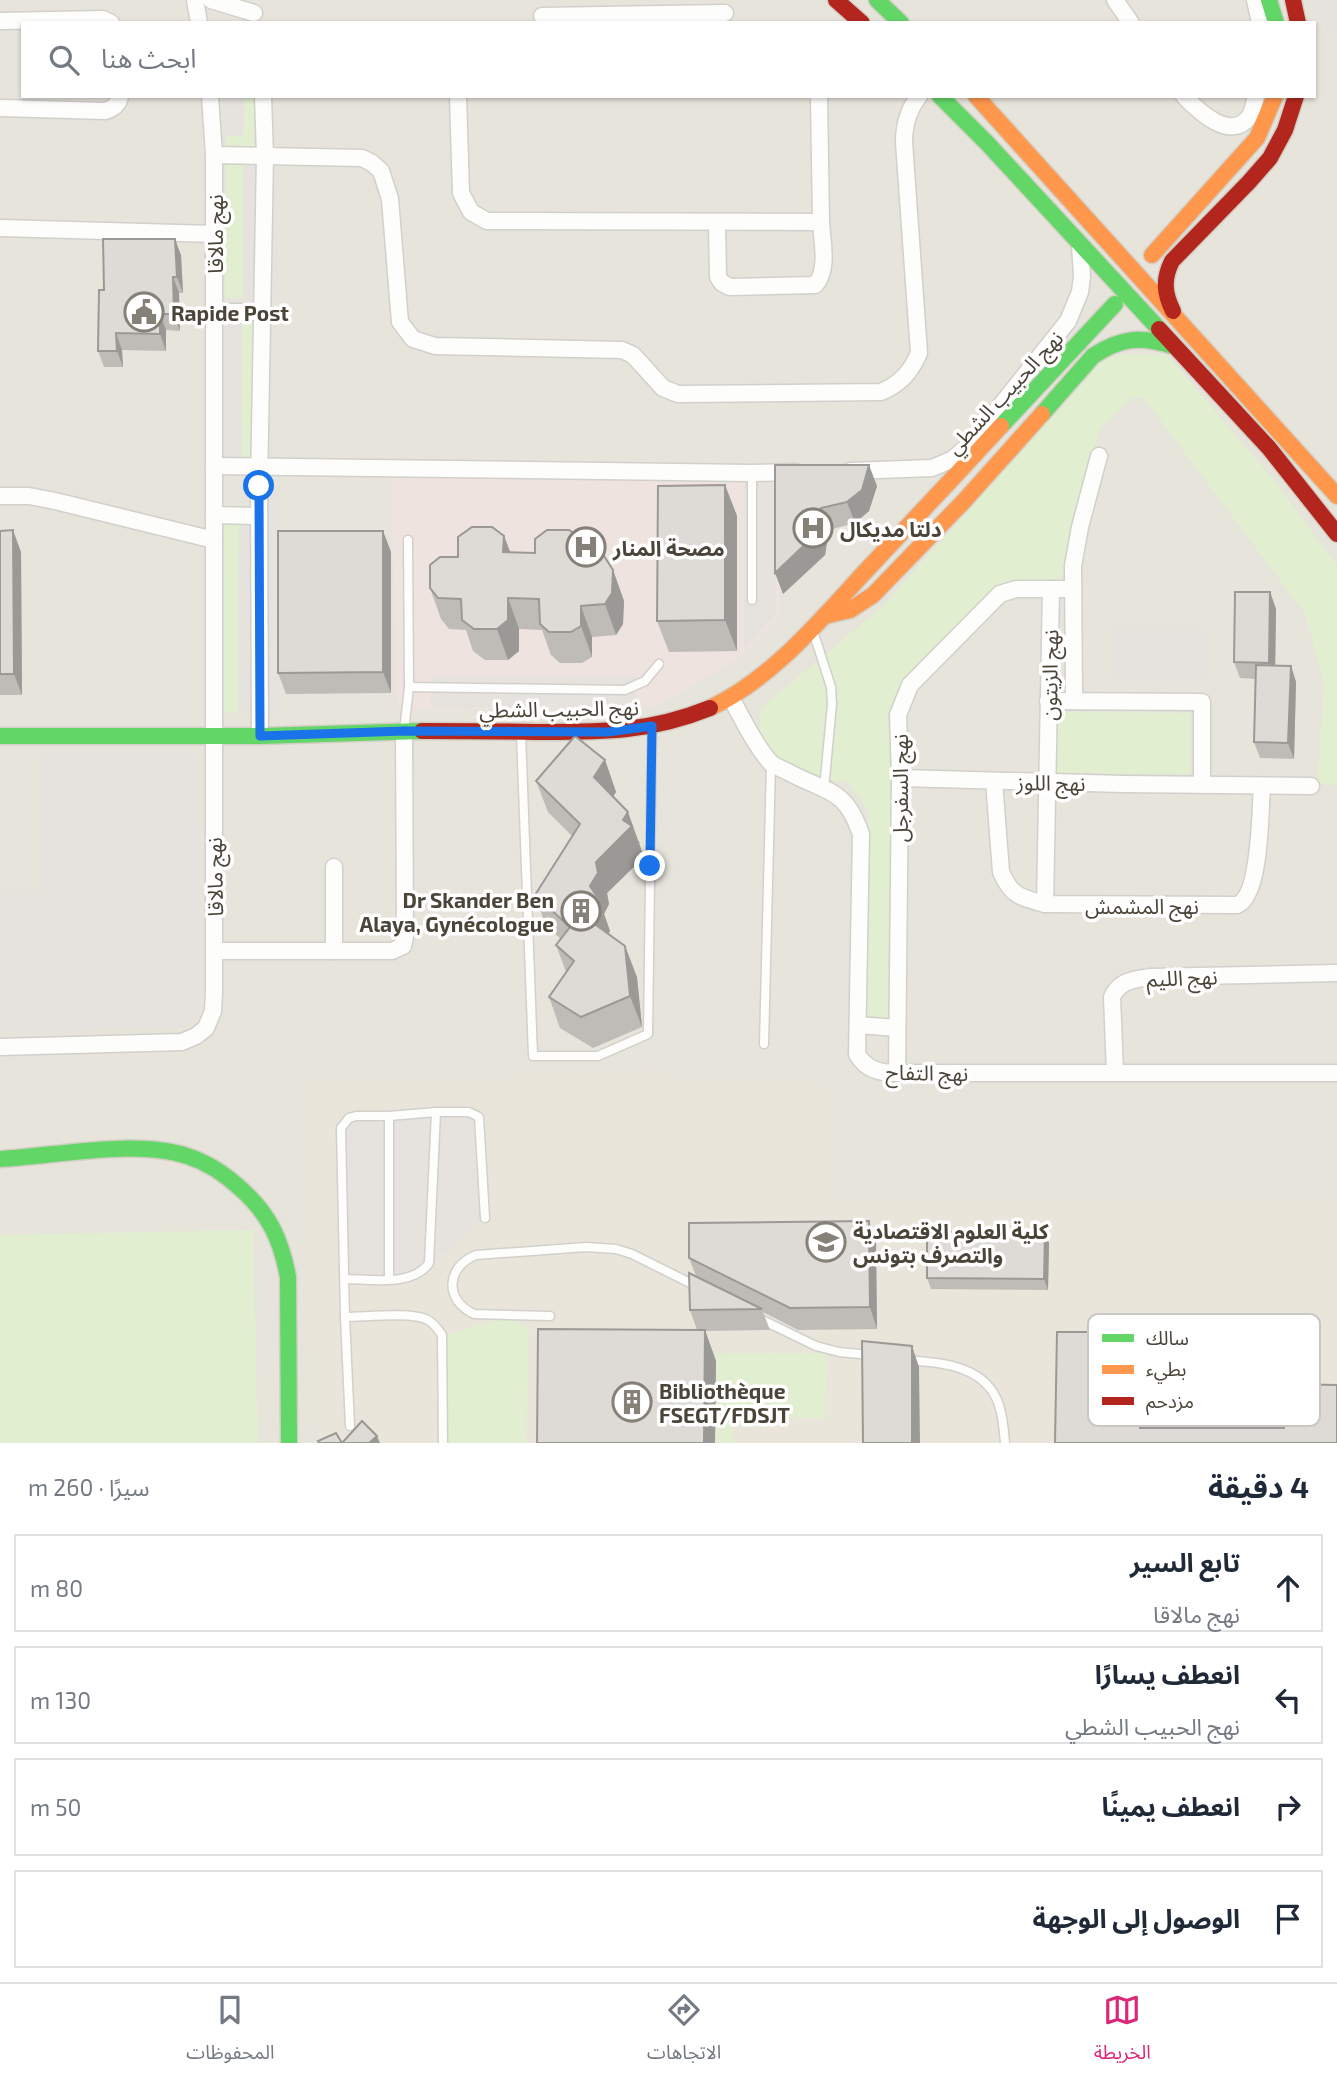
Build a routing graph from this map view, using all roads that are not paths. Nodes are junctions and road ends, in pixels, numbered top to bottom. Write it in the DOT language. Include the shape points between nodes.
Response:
graph roads {
  1 [pos="195,0"];
  2 [pos="211,0"];
  3 [pos="836,0"];
  4 [pos="877,0"];
  5 [pos="1115,0"];
  6 [pos="1255,0"];
  7 [pos="1269,0"];
  8 [pos="1281,0"];
  9 [pos="1293,0"];
  10 [pos="258,12"];
  11 [pos="725,12"];
  12 [pos="542,13"];
  13 [pos="0,20"];
  14 [pos="107,21"];
  15 [pos="199,21"];
  16 [pos="860,21"];
  17 [pos="899,21"];
  18 [pos="1130,21"];
  19 [pos="1260,21"];
  20 [pos="1275,21"];
  21 [pos="1285,21"];
  22 [pos="1298,21"];
  23 [pos="119,98"];
  24 [pos="210,98"];
  25 [pos="263,98"];
  26 [pos="458,98"];
  27 [pos="819,98"];
  28 [pos="918,98"];
  29 [pos="942,98"];
  30 [pos="978,98"];
  31 [pos="1186,98"];
  32 [pos="1255,98"];
  33 [pos="1274,98"];
  34 [pos="1295,98"];
  35 [pos="0,108"];
  36 [pos="214,155"];
  37 [pos="265,156"];
  38 [pos="821,222"];
  39 [pos="717,223"];
  40 [pos="0,228"];
  41 [pos="214,234"];
  42 [pos="1080,245"];
  43 [pos="1152,255"];
  44 [pos="1115,304"];
  45 [pos="214,312"];
  46 [pos="262,312"];
  47 [pos="1179,323"];
  48 [pos="1173,346"];
  49 [pos="1099,456"];
  50 [pos="214,466"];
  51 [pos="259,468"];
  52 [pos="752,473"];
  53 [pos="0,496"];
  54 [pos="1337,496"];
  55 [pos="214,516"];
  56 [pos="259,516"];
  57 [pos="1337,534"];
  58 [pos="214,540"];
  59 [pos="408,540"];
  60 [pos="1051,589"];
  61 [pos="1072,589"];
  62 [pos="752,600"];
  63 [pos="824,617"];
  64 [pos="812,629"];
  65 [pos="659,664"];
  66 [pos="408,687"];
  67 [pos="731,698"];
  68 [pos="1048,701"];
  69 [pos="1074,701"];
  70 [pos="652,726"];
  71 [pos="404,731"];
  72 [pos="521,731"];
  73 [pos="0,736"];
  74 [pos="260,736"];
  75 [pos="213,737"];
  76 [pos="771,763"];
  77 [pos="900,778"];
  78 [pos="994,781"];
  79 [pos="1046,782"];
  80 [pos="1202,785"];
  81 [pos="1262,786"];
  82 [pos="1311,786"];
  83 [pos="824,789"];
  84 [pos="334,867"];
  85 [pos="1045,904"];
  86 [pos="215,951"];
  87 [pos="334,951"];
  88 [pos="1337,973"];
  89 [pos="858,1025"];
  90 [pos="897,1028"];
  91 [pos="764,1044"];
  92 [pos="0,1047"];
  93 [pos="897,1073"];
  94 [pos="1115,1073"];
  95 [pos="1337,1073"];
  96 [pos="436,1112"];
  97 [pos="388,1116"];
  98 [pos="0,1159"];
  99 [pos="485,1218"];
  100 [pos="345,1279"];
  101 [pos="389,1279"];
  102 [pos="708,1292"];
  103 [pos="744,1311"];
  104 [pos="550,1316"];
  105 [pos="345,1317"];
  106 [pos="881,1357"];
  107 [pos="895,1358"];
  108 [pos="350,1426"];
  109 [pos="289,1443"];
  110 [pos="443,1443"];
  111 [pos="1005,1443"];
  1 -- 15 [label="street"];
  2 -- 10 [label="street"];
  3 -- 16 [label="street"];
  4 -- 17 [label="street"];
  5 -- 18 [label="street"];
  6 -- 19 [label="street"];
  7 -- 20 [label="street"];
  8 -- 21 [label="street"];
  9 -- 22 [label="street"];
  11 -- 12 [label="street"];
  13 -- 14 [label="street"];
  23 -- 35 [label="street" via="105,111"];
  24 -- 36 [label="street, نهج مالاقا"];
  25 -- 37 [label="street"];
  26 -- 39 [label="street" via="461,193 471,212 487,221"];
  27 -- 38 [label="street"];
  28 -- 37 [label="street" via="909,112 904,142 919,353 912,369 895,387 881,391 678,394 663,388 633,355 622,350 435,346 413,339 400,322 390,199 381,171 362,158"];
  29 -- 42 [label="street"];
  30 -- 47 [label="street"];
  31 -- 32 [label="street" via="1209,118 1230,127 1249,118"];
  33 -- 43 [label="street" via="1257,138"];
  34 -- 47 [label="street" via="1266,164 1167,269 1166,297"];
  36 -- 37 [label="street"];
  36 -- 41 [label="street, نهج مالاقا"];
  37 -- 46 [label="street"];
  38 -- 39 [label="street"];
  38 -- 39 [label="street" via="823,267 815,285 730,287 719,277"];
  40 -- 41 [label="street"];
  41 -- 45 [label="street, نهج مالاقا"];
  42 -- 48 [label="street"];
  42 -- 52 [label="street" via="1082,276 1068,321 953,459 932,468"];
  44 -- 63 [label="street, نهج الحبيب الشطي"];
  45 -- 46 [label="street"];
  45 -- 50 [label="street, نهج مالاقا"];
  46 -- 51 [label="street"];
  47 -- 54 [label="street"];
  48 -- 57 [label="street" via="1269,448"];
  48 -- 63 [label="street" via="1130,338 1093,356 873,595 855,608"];
  49 -- 61 [label="street, نهج الزيتون" via="1080,527"];
  50 -- 51 [label="street"];
  50 -- 55 [label="street, نهج مالاقا"];
  51 -- 52 [label="street"];
  51 -- 56 [label="street"];
  52 -- 62 [label="lane"];
  53 -- 58 [label="street" via="55,501"];
  55 -- 56 [label="street"];
  55 -- 58 [label="street, نهج مالاقا"];
  56 -- 74 [label="street"];
  58 -- 75 [label="street, نهج مالاقا"];
  59 -- 66 [label="lane"];
  60 -- 61 [label="street"];
  60 -- 68 [label="street, نهج الزيتون"];
  60 -- 77 [label="street, نهج السفرجل" via="1000,593 910,685 898,715"];
  61 -- 69 [label="street, نهج الزيتون"];
  63 -- 64 [label="street, نهج الحبيب الشطي"];
  64 -- 67 [label="street, نهج الحبيب الشطي"];
  64 -- 83 [label="lane" via="831,687"];
  65 -- 66 [label="lane" via="645,681 625,690"];
  66 -- 71 [label="lane"];
  67 -- 70 [label="street, نهج الحبيب الشطي"];
  67 -- 76 [label="street, نهج التفاح"];
  68 -- 69 [label="street"];
  68 -- 79 [label="street, نهج الزيتون"];
  69 -- 80 [label="street" via="1202,702"];
  70 -- 72 [label="street, نهج الحبيب الشطي" via="608,732"];
  70 -- 72 [label="lane" via="648,1034 598,1056 533,1056"];
  71 -- 72 [label="street, نهج الحبيب الشطي"];
  71 -- 74 [label="street, نهج الحبيب الشطي"];
  71 -- 87 [label="street" via="404,943 393,951"];
  73 -- 75 [label="street, نهج الحبيب الشطي"];
  74 -- 75 [label="street, نهج الحبيب الشطي"];
  75 -- 86 [label="street, نهج مالاقا"];
  76 -- 83 [label="street, نهج التفاح"];
  76 -- 91 [label="lane"];
  77 -- 78 [label="street, نهج اللوز"];
  77 -- 90 [label="street, نهج السفرجل"];
  78 -- 79 [label="street, نهج اللوز"];
  78 -- 85 [label="street" via="1004,878 1017,896"];
  79 -- 80 [label="street, نهج اللوز"];
  79 -- 85 [label="street"];
  80 -- 81 [label="street, نهج اللوز"];
  81 -- 82 [label="street, نهج اللوز"];
  81 -- 85 [label="street, نهج المشمش" via="1258,852 1242,903"];
  83 -- 89 [label="street, نهج التفاح" via="845,801 860,834"];
  84 -- 87 [label="street"];
  86 -- 87 [label="street"];
  86 -- 92 [label="street, نهج مالاقا" via="213,1011 196,1037 182,1042"];
  88 -- 94 [label="street, نهج الليم" via="1129,980 1112,997"];
  89 -- 90 [label="street"];
  89 -- 93 [label="street, نهج التفاح" via="860,1060 880,1073"];
  90 -- 93 [label="street, نهج السفرجل"];
  93 -- 94 [label="street, نهج التفاح"];
  94 -- 95 [label="street, نهج التفاح"];
  96 -- 97 [label="lane"];
  96 -- 99 [label="lane" via="469,1112 479,1117"];
  96 -- 101 [label="lane" via="429,1263 411,1277"];
  97 -- 100 [label="lane" via="356,1116 341,1128"];
  97 -- 101 [label="lane"];
  98 -- 109 [label="street" via="149,1150 184,1155 240,1187 272,1230 283,1251 288,1277"];
  100 -- 101 [label="lane"];
  100 -- 105 [label="lane"];
  102 -- 104 [label="lane" via="632,1254 601,1247 476,1255 455,1272 455,1297 474,1314"];
  103 -- 106 [label="lane" via="816,1346"];
  105 -- 108 [label="lane"];
  105 -- 110 [label="lane" via="412,1316 436,1327 442,1335"];
  107 -- 111 [label="lane" via="950,1364 975,1375 999,1406"];
}
